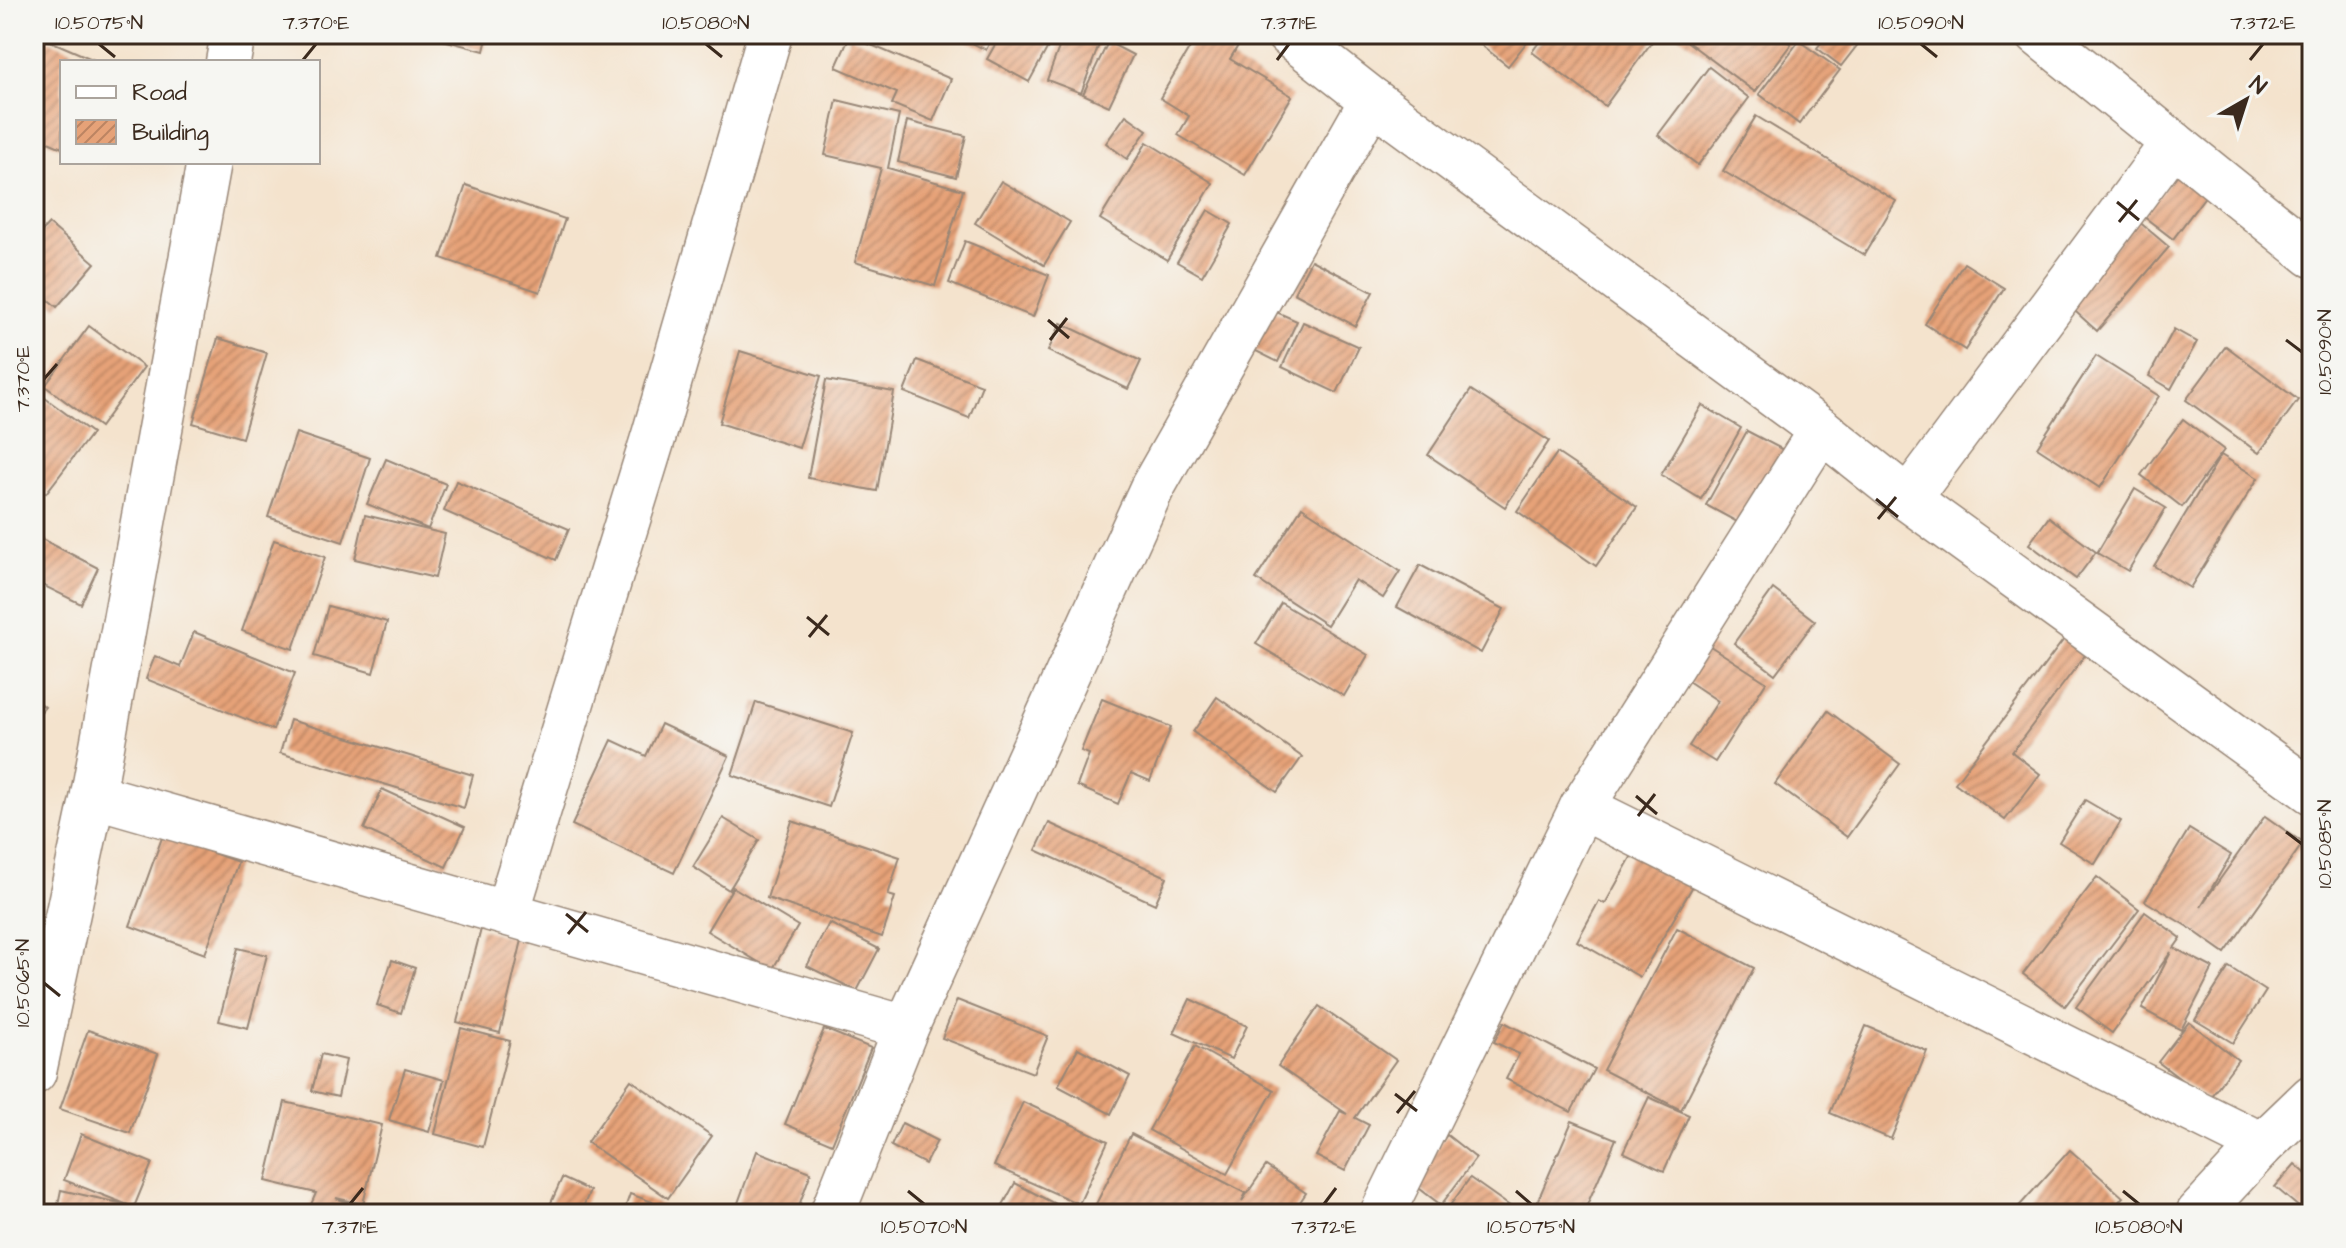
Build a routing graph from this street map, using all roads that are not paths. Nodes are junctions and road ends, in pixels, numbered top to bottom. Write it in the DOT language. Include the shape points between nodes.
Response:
graph roads {
  1 [pos="233,34"];
  2 [pos="770,34"];
  3 [pos="1288,34"];
  4 [pos="2038,34"];
  5 [pos="228,60"];
  6 [pos="1372,100"];
  7 [pos="2173,143"];
  8 [pos="209,164"];
  9 [pos="2312,255"];
  10 [pos="1821,430"];
  11 [pos="1908,499"];
  12 [pos="2312,792"];
  13 [pos="93,795"];
  14 [pos="1582,807"];
  15 [pos="507,913"];
  16 [pos="906,1028"];
  17 [pos="34,1072"];
  18 [pos="2312,1097"];
  19 [pos="2262,1145"];
  20 [pos="832,1214"];
  21 [pos="1382,1214"];
  22 [pos="2198,1214"];
  1 -- 5 [label="street"];
  2 -- 15 [label="street"];
  3 -- 6 [label="street"];
  4 -- 7 [label="street"];
  6 -- 10 [label="street"];
  6 -- 16 [label="street" via="1152,488"];
  7 -- 9 [label="street"];
  7 -- 11 [label="street"];
  8 -- 13 [label="street"];
  10 -- 11 [label="street"];
  10 -- 14 [label="street"];
  11 -- 12 [label="street"];
  13 -- 15 [label="street"];
  13 -- 17 [label="street"];
  14 -- 19 [label="street"];
  14 -- 21 [label="street"];
  15 -- 16 [label="street"];
  16 -- 20 [label="street"];
  18 -- 19 [label="street"];
  19 -- 22 [label="street"];
}
